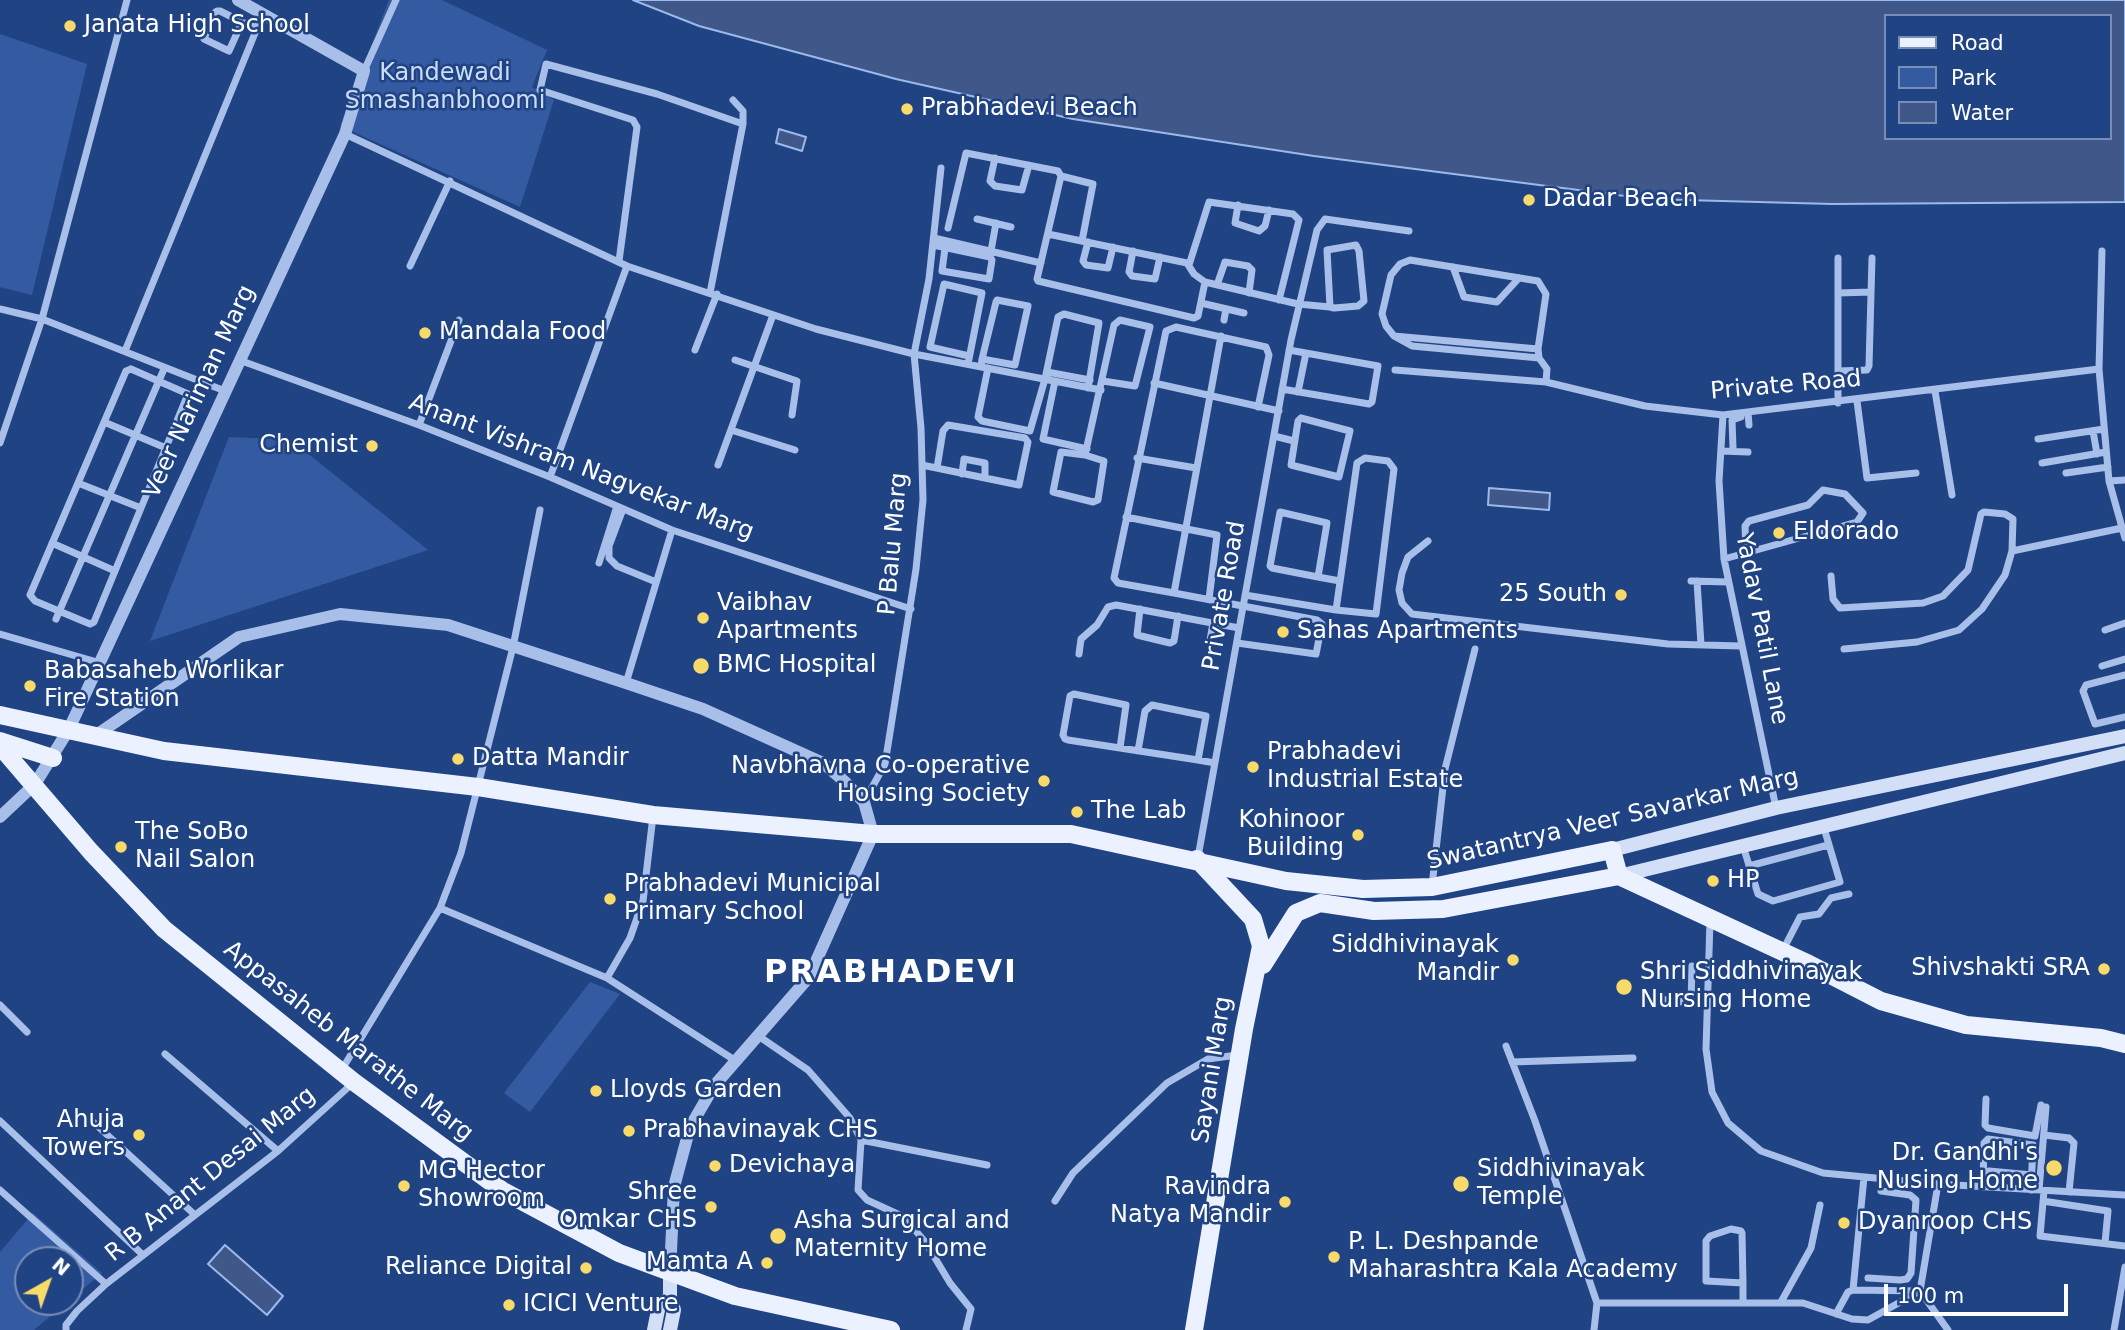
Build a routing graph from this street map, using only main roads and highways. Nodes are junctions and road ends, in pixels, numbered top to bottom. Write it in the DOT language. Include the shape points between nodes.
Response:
graph roads {
  1 [pos="0,715"];
  2 [pos="2125,733"];
  3 [pos="0,744"];
  4 [pos="2125,753"];
  5 [pos="53,758"];
  6 [pos="1612,850"];
  7 [pos="1197,859"];
  8 [pos="1619,876"];
  9 [pos="1253,983"];
  10 [pos="2120,1039"];
  11 [pos="670,1272"];
  12 [pos="670,1298"];
  13 [pos="654,1330"];
  14 [pos="670,1330"];
  15 [pos="887,1330"];
  16 [pos="1194,1330"];
  1 -- 7 [label="main road, Swatantrya Veer Savarkar Marg" via="164,751 478,787 653,815 873,834 1071,834"];
  2 -- 6 [label="main road, Swatantrya Veer Savarkar Marg" via="1776,808"];
  3 -- 5 [label="main road"];
  3 -- 11 [label="main road, Appasaheb Marathe Marg" via="164,929 348,1077 503,1191 619,1253"];
  4 -- 8 [label="main road, Swatantrya Veer Savarkar Marg"];
  6 -- 7 [label="main road, Swatantrya Veer Savarkar Marg" via="1432,887 1363,889 1286,881"];
  6 -- 8 [label="main road"];
  7 -- 9 [label="main road, Sayani Marg" via="1253,919 1261,946"];
  8 -- 9 [label="main road, Swatantrya Veer Savarkar Marg" via="1443,909 1374,911 1320,903 1296,913"];
  8 -- 10 [label="main road" via="1881,1001 1966,1025"];
  9 -- 16 [label="main road, Sayani Marg"];
  11 -- 12 [label="main road"];
  11 -- 15 [label="main road, Appasaheb Marathe Marg" via="735,1296"];
  12 -- 13 [label="main road" via="659,1305"];
  12 -- 14 [label="main road" via="674,1310"];
}
